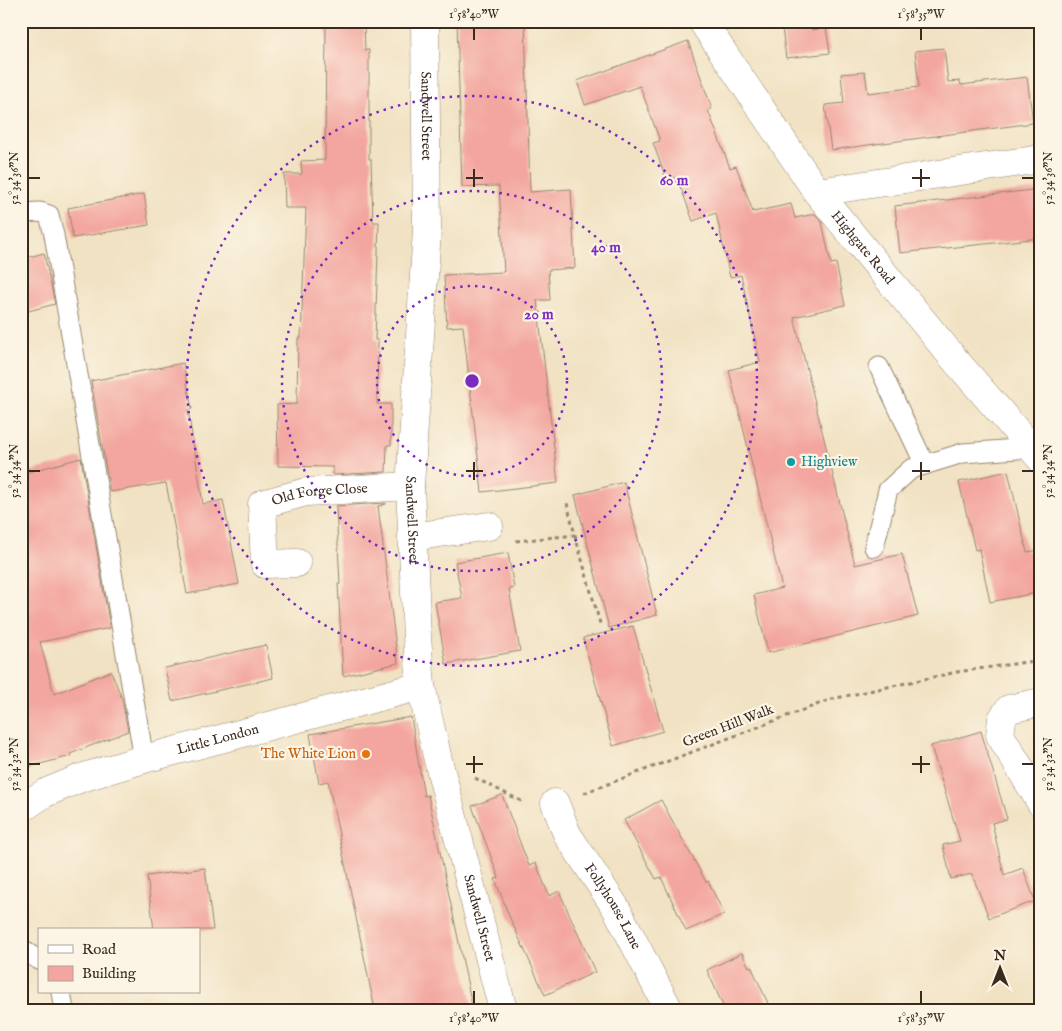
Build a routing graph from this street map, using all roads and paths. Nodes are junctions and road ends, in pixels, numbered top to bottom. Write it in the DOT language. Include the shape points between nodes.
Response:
graph roads {
  1 [pos="425,21"];
  2 [pos="702,21"];
  3 [pos="1041,159"];
  4 [pos="816,192"];
  5 [pos="21,212"];
  6 [pos="879,367"];
  7 [pos="1036,454"];
  8 [pos="925,465"];
  9 [pos="410,486"];
  10 [pos="567,503"];
  11 [pos="488,526"];
  12 [pos="575,534"];
  13 [pos="412,537"];
  14 [pos="874,547"];
  15 [pos="297,562"];
  16 [pos="601,628"];
  17 [pos="1041,660"];
  18 [pos="421,686"];
  19 [pos="1041,702"];
  20 [pos="144,759"];
  21 [pos="438,760"];
  22 [pos="555,803"];
  23 [pos="1041,803"];
  24 [pos="21,809"];
  25 [pos="21,949"];
  26 [pos="38,959"];
  27 [pos="62,994"];
  28 [pos="64,1010"];
  29 [pos="503,1010"];
  30 [pos="669,1010"];
  1 -- 9 [label="street, Sandwell Street" via="427,230"];
  2 -- 4 [label="street, Highgate Road"];
  3 -- 4 [label="street"];
  4 -- 7 [label="street, Highgate Road"];
  5 -- 20 [label="lane" via="48,215 54,235"];
  6 -- 8 [label="lane"];
  7 -- 8 [label="lane" via="963,453"];
  8 -- 14 [label="lane" via="911,469 888,490"];
  9 -- 13 [label="street, Sandwell Street"];
  9 -- 15 [label="street, Old Forge Close" via="306,492 262,504 265,564"];
  10 -- 12 [label="path"];
  11 -- 12 [label="path" via="490,544"];
  11 -- 13 [label="street"];
  12 -- 16 [label="path"];
  13 -- 18 [label="street, Sandwell Street"];
  17 -- 22 [label="path, Green Hill Walk" via="957,672 832,699"];
  18 -- 20 [label="street, Little London"];
  18 -- 21 [label="street, Sandwell Street"];
  19 -- 23 [label="street" via="1009,709 1002,719 1000,735"];
  20 -- 24 [label="street, Little London" via="81,778 45,793"];
  21 -- 22 [label="path, Green Hill Walk" via="540,810"];
  21 -- 29 [label="street, Sandwell Street"];
  22 -- 30 [label="street, Follyhouse Lane" via="567,834 616,908"];
  25 -- 26 [label="lane"];
  27 -- 28 [label="lane"];
}
